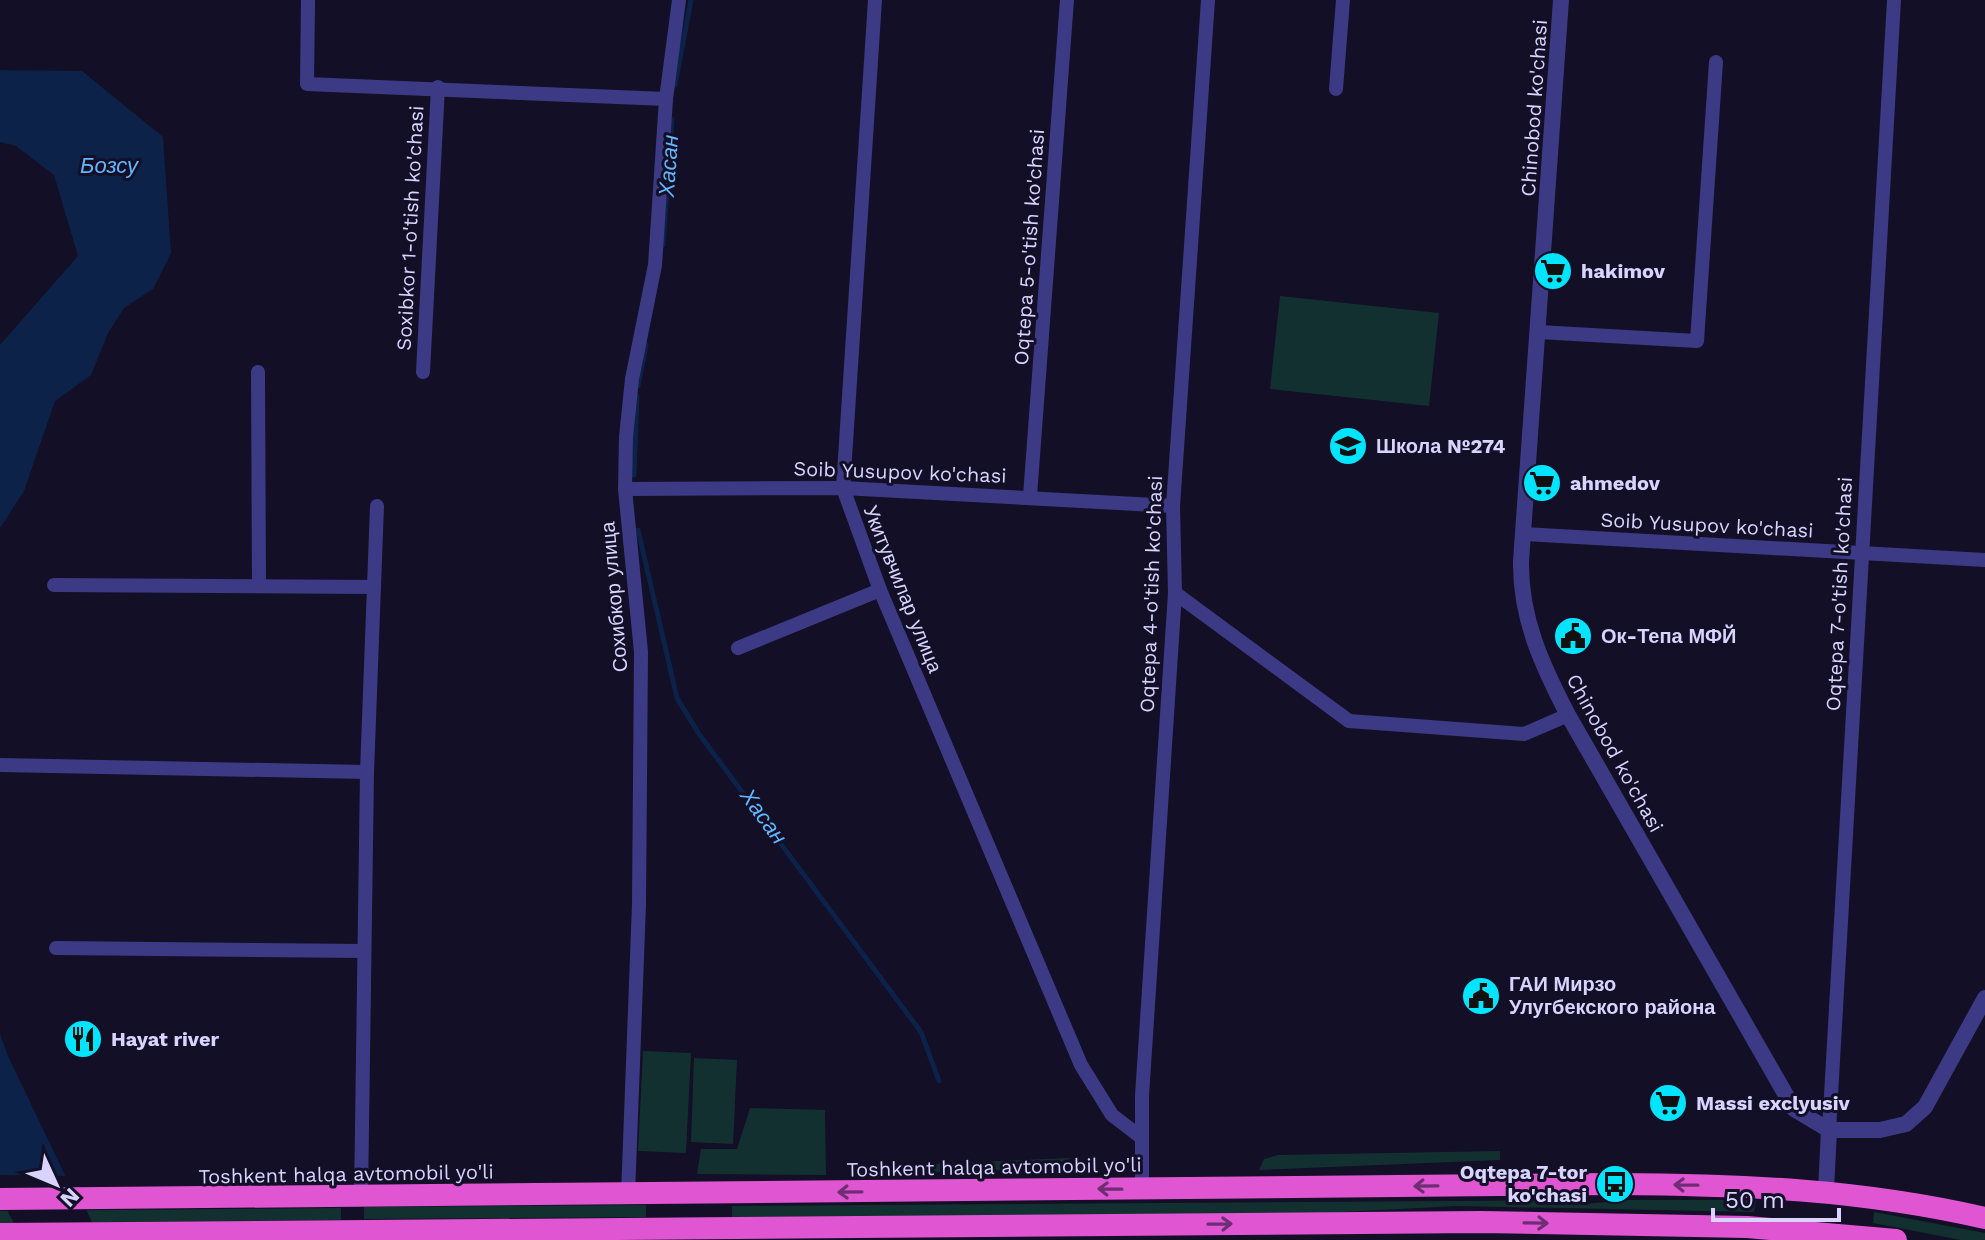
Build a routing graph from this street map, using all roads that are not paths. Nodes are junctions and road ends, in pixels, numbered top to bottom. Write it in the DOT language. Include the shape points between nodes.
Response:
graph roads {
  1 [pos="308,0"];
  2 [pos="679,0"];
  3 [pos="875,0"];
  4 [pos="1067,0"];
  5 [pos="1208,0"];
  6 [pos="1343,0"];
  7 [pos="1561,0"];
  8 [pos="1894,0"];
  9 [pos="1716,62"];
  10 [pos="438,87"];
  11 [pos="1336,89"];
  12 [pos="666,99"];
  13 [pos="1539,332"];
  14 [pos="258,372"];
  15 [pos="423,372"];
  16 [pos="843,488"];
  17 [pos="625,489"];
  18 [pos="1030,496"];
  19 [pos="377,506"];
  20 [pos="1173,506"];
  21 [pos="1523,534"];
  22 [pos="1861,554"];
  23 [pos="1985,560"];
  24 [pos="54,585"];
  25 [pos="259,586"];
  26 [pos="374,587"];
  27 [pos="880,590"];
  28 [pos="1175,593"];
  29 [pos="738,648"];
  30 [pos="1568,715"];
  31 [pos="0,765"];
  32 [pos="367,772"];
  33 [pos="56,948"];
  34 [pos="364,951"];
  35 [pos="1985,998"];
  36 [pos="1829,1130"];
  37 [pos="1142,1138"];
  38 [pos="1142,1189"];
  39 [pos="1826,1190"];
  40 [pos="684,1194"];
  41 [pos="628,1195"];
  42 [pos="361,1198"];
  43 [pos="0,1199"];
  44 [pos="1985,1218"];
  45 [pos="685,1229"];
  46 [pos="1480,1231"];
  47 [pos="1158,1232"];
  48 [pos="0,1234"];
  49 [pos="936,1234"];
  50 [pos="353,1236"];
  51 [pos="1835,1237"];
  52 [pos="1896,1240"];
  1 -- 10 [label="street, Soxibkor 1-o'tish ko'chasi" via="306,83"];
  2 -- 12 [label="street, Сохибкор улица"];
  3 -- 16 [label="street, Укитувчилар улица"];
  4 -- 18 [label="street, Oqtepa 5-o'tish ko'chasi"];
  5 -- 20 [label="street, Oqtepa 4-o'tish ko'chasi"];
  6 -- 11 [label="street"];
  7 -- 13 [label="street, Chinobod ko'chasi"];
  8 -- 22 [label="street, Oqtepa 7-o'tish ko'chasi"];
  9 -- 13 [label="street" via="1697,341"];
  10 -- 12 [label="street, Soxibkor 1-o'tish ko'chasi"];
  10 -- 15 [label="street, Soxibkor 1-o'tish ko'chasi"];
  12 -- 17 [label="street, Сохибкор улица" via="655,265 632,379"];
  13 -- 21 [label="street, Chinobod ko'chasi"];
  14 -- 25 [label="street"];
  16 -- 17 [label="street, Soib Yusupov ko'chasi"];
  16 -- 18 [label="street, Soib Yusupov ko'chasi"];
  16 -- 27 [label="street, Укитувчилар улица"];
  17 -- 41 [label="street, Сохибкор улица" via="641,652 639,904"];
  18 -- 20 [label="street, Soib Yusupov ko'chasi"];
  19 -- 26 [label="street"];
  20 -- 28 [label="street, Oqtepa 4-o'tish ko'chasi"];
  21 -- 22 [label="street, Soib Yusupov ko'chasi"];
  21 -- 30 [label="street, Chinobod ko'chasi" via="1526,617"];
  22 -- 23 [label="street, Soib Yusupov ko'chasi"];
  22 -- 36 [label="street, Oqtepa 7-o'tish ko'chasi"];
  24 -- 25 [label="street"];
  25 -- 26 [label="street"];
  26 -- 32 [label="street"];
  27 -- 29 [label="street"];
  27 -- 37 [label="street, Укитувчилар улица" via="1081,1065 1112,1115"];
  28 -- 30 [label="street" via="1349,721 1524,734"];
  28 -- 37 [label="street, Oqtepa 4-o'tish ko'chasi"];
  30 -- 36 [label="street, Chinobod ko'chasi" via="1794,1109"];
  31 -- 32 [label="street"];
  32 -- 34 [label="street"];
  33 -- 34 [label="street"];
  34 -- 42 [label="street"];
  35 -- 36 [label="street" via="1914,1119 1880,1130"];
  36 -- 39 [label="street, Oqtepa 7-o'tish ko'chasi"];
  37 -- 38 [label="street, Oqtepa 4-o'tish ko'chasi"];
  39 -- 38 [label="highway, Toshkent halqa avtomobil yo'li, one-way" via="1615,1184"];
  38 -- 40 [label="highway, Toshkent halqa avtomobil yo'li, one-way"];
  39 -- 44 [label="highway, Toshkent halqa avtomobil yo'li"];
  39 -- 51 [label="highway"];
  40 -- 41 [label="highway, Toshkent halqa avtomobil yo'li"];
  40 -- 45 [label="highway"];
  41 -- 42 [label="highway, Toshkent halqa avtomobil yo'li"];
  42 -- 43 [label="highway, Toshkent halqa avtomobil yo'li"];
  45 -- 49 [label="highway"];
  45 -- 50 [label="highway"];
  47 -- 46 [label="highway, one-way"];
  46 -- 51 [label="highway, one-way" via="1703,1225"];
  47 -- 49 [label="highway"];
  48 -- 50 [label="highway"];
  51 -- 52 [label="highway"];
}
